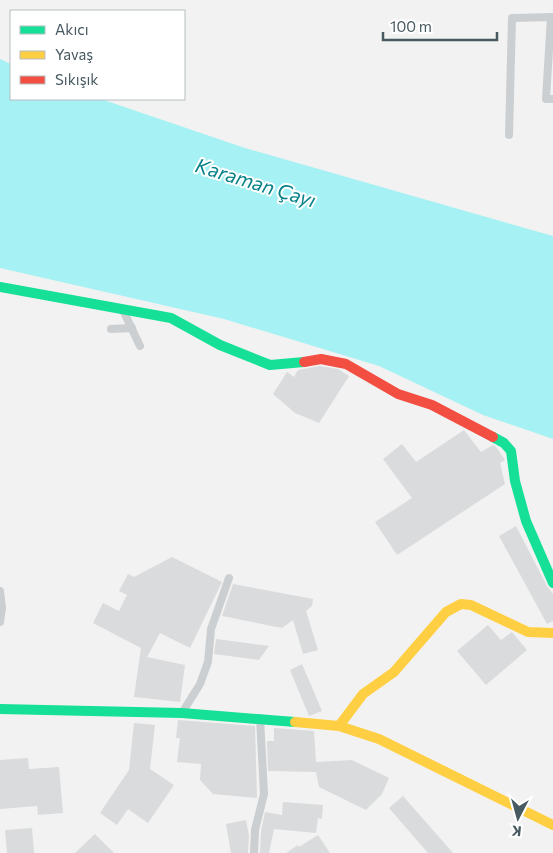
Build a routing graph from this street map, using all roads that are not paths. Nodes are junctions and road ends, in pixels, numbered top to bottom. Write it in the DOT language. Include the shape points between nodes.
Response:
graph roads {
  1 [pos="552,17"];
  2 [pos="553,99"];
  3 [pos="510,135"];
  4 [pos="0,286"];
  5 [pos="123,310"];
  6 [pos="132,328"];
  7 [pos="111,329"];
  8 [pos="140,346"];
  9 [pos="229,578"];
  10 [pos="553,583"];
  11 [pos="0,591"];
  12 [pos="0,622"];
  13 [pos="553,632"];
  14 [pos="0,709"];
  15 [pos="182,713"];
  16 [pos="260,718"];
  17 [pos="339,726"];
  18 [pos="553,825"];
  19 [pos="254,853"];
  1 -- 2 [label="street" via="546,99"];
  1 -- 3 [label="street" via="512,18"];
  4 -- 5 [label="street"];
  5 -- 6 [label="street"];
  5 -- 10 [label="street" via="171,318 220,346 270,365 314,360 346,364 398,394 432,405 504,443 514,458 513,473 526,526"];
  6 -- 7 [label="street"];
  6 -- 8 [label="street"];
  9 -- 15 [label="street" via="211,629 208,662 200,684"];
  11 -- 12 [label="street"];
  13 -- 17 [label="street" via="528,632 471,605 461,604 446,612 394,672 363,694"];
  14 -- 15 [label="street"];
  15 -- 16 [label="street"];
  16 -- 17 [label="street"];
  16 -- 19 [label="street" via="264,794 255,830"];
  17 -- 18 [label="street" via="379,739"];
}
